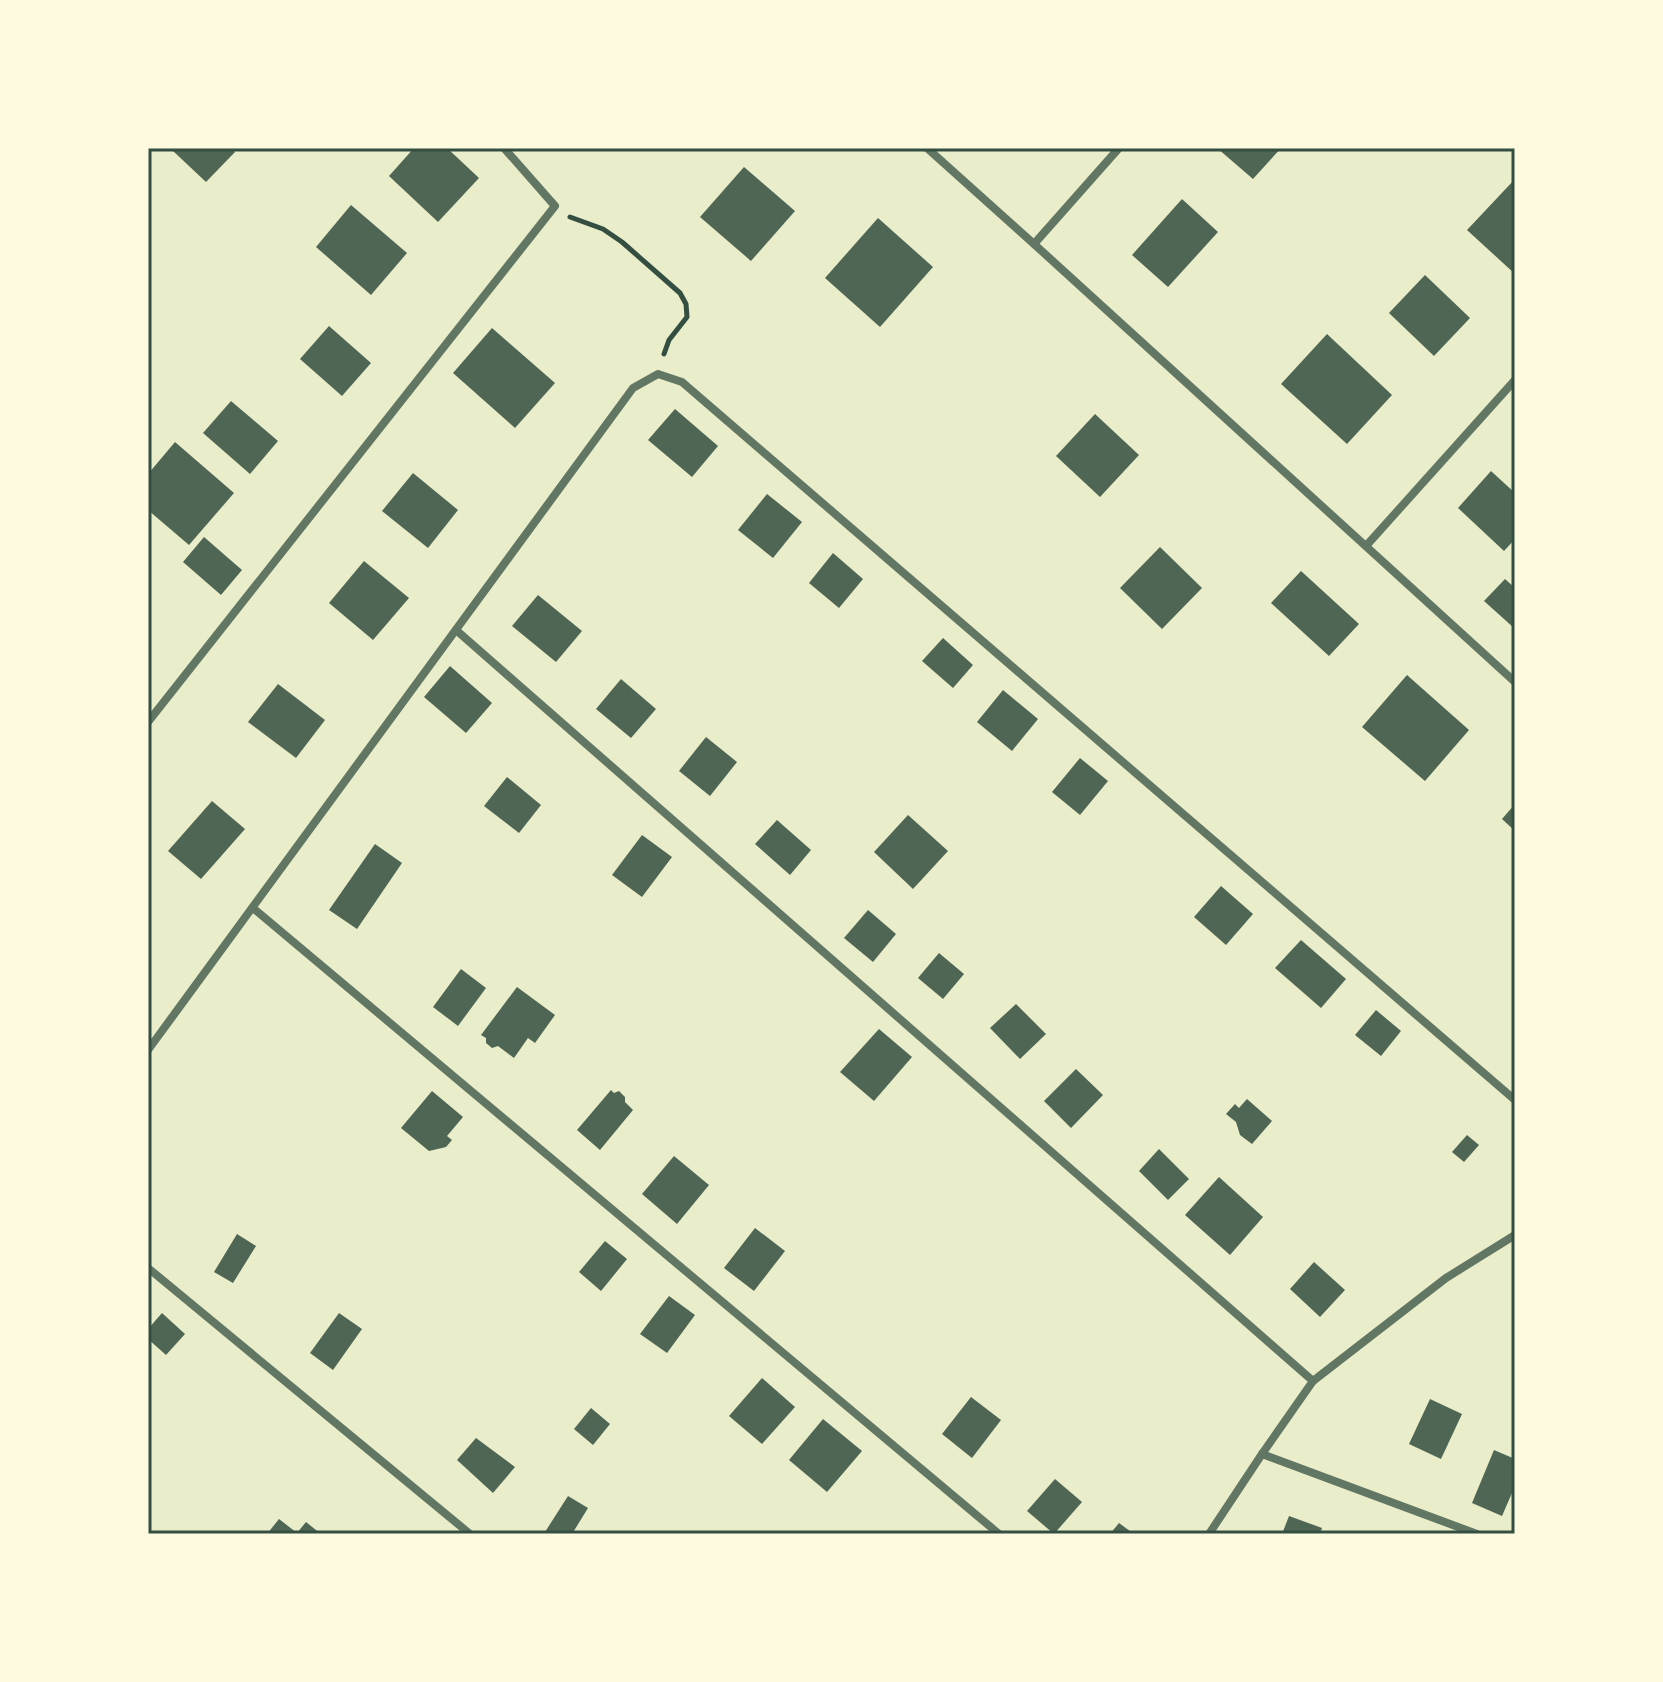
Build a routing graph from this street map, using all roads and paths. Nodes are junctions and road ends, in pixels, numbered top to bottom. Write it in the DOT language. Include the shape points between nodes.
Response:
graph roads {
  1 [pos="504,148"];
  2 [pos="927,148"];
  3 [pos="1119,148"];
  4 [pos="572,218"];
  5 [pos="1034,244"];
  6 [pos="658,374"];
  7 [pos="1515,380"];
  8 [pos="1366,546"];
  9 [pos="456,630"];
  10 [pos="1515,682"];
  11 [pos="148,722"];
  12 [pos="253,908"];
  13 [pos="148,1050"];
  14 [pos="1515,1100"];
  15 [pos="1515,1235"];
  16 [pos="148,1268"];
  17 [pos="1313,1381"];
  18 [pos="1262,1454"];
  19 [pos="470,1534"];
  20 [pos="999,1534"];
  21 [pos="1209,1534"];
  22 [pos="1477,1534"];
  1 -- 11 [label="street" via="555,206"];
  2 -- 5 [label="street"];
  3 -- 5 [label="street"];
  4 -- 6 [label="path" via="622,242 680,293 687,317 669,340"];
  5 -- 8 [label="street"];
  6 -- 9 [label="street" via="633,388"];
  6 -- 14 [label="street" via="682,382"];
  7 -- 8 [label="street"];
  8 -- 10 [label="street"];
  9 -- 12 [label="street"];
  9 -- 17 [label="street"];
  12 -- 13 [label="street"];
  12 -- 20 [label="street"];
  15 -- 17 [label="street" via="1446,1278"];
  16 -- 19 [label="street"];
  17 -- 18 [label="street"];
  18 -- 21 [label="street"];
  18 -- 22 [label="street"];
}
